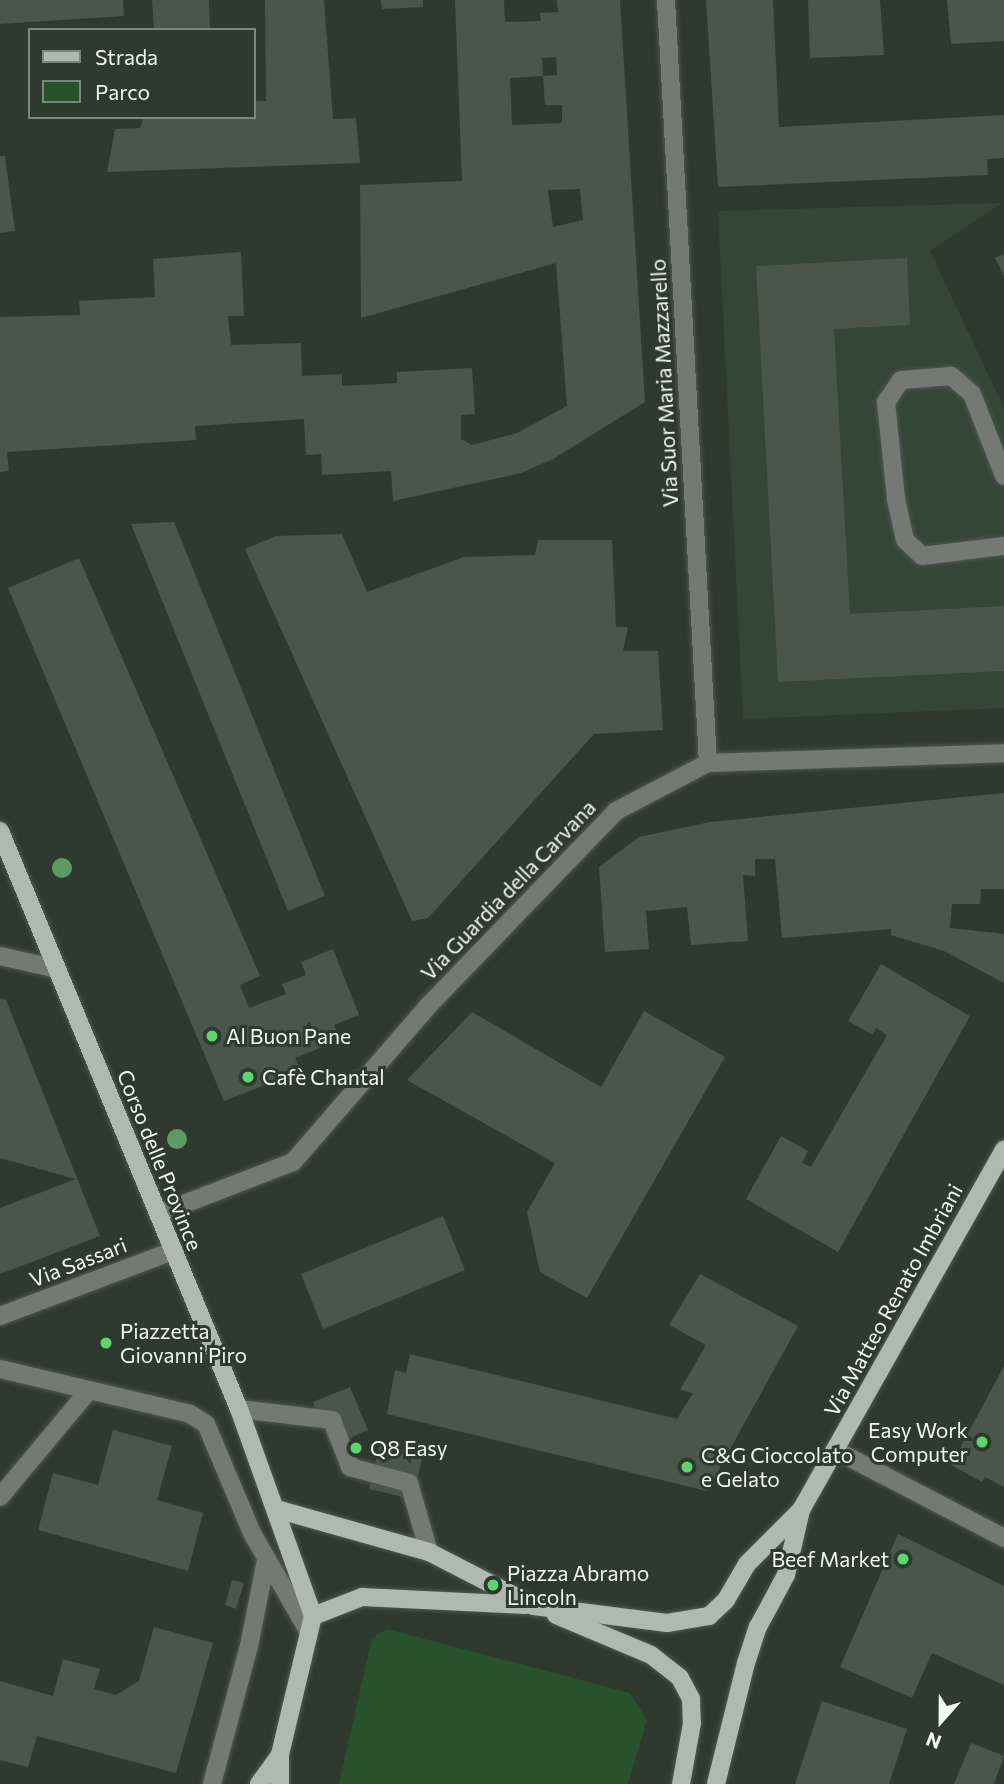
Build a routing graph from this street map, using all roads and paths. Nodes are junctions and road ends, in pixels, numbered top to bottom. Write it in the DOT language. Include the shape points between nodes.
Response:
graph roads {
  1 [pos="666,0"];
  2 [pos="1004,477"];
  3 [pos="1004,546"];
  4 [pos="1004,753"];
  5 [pos="708,763"];
  6 [pos="0,831"];
  7 [pos="0,956"];
  8 [pos="57,970"];
  9 [pos="1004,1149"];
  10 [pos="158,1214"];
  11 [pos="173,1251"];
  12 [pos="0,1316"];
  13 [pos="0,1369"];
  14 [pos="89,1390"];
  15 [pos="239,1409"];
  16 [pos="835,1450"];
  17 [pos="0,1497"];
  18 [pos="276,1508"];
  19 [pos="801,1510"];
  20 [pos="1004,1538"];
  21 [pos="429,1552"];
  22 [pos="266,1560"];
  23 [pos="534,1606"];
  24 [pos="310,1622"];
  25 [pos="280,1755"];
  26 [pos="212,1784"];
  27 [pos="259,1784"];
  28 [pos="280,1784"];
  29 [pos="681,1784"];
  30 [pos="716,1784"];
  1 -- 5 [label="street, Via Suor Maria Mazzarello"];
  2 -- 3 [label="street" via="972,394 951,376 901,380 886,402 905,540 922,556"];
  4 -- 5 [label="street, Via Guardia della Carvana"];
  5 -- 10 [label="street, Via Guardia della Carvana" via="616,811 428,1006 292,1162"];
  6 -- 8 [label="main road, Corso delle Province"];
  7 -- 8 [label="street"];
  8 -- 10 [label="main road, Corso delle Province"];
  9 -- 16 [label="main road, Via Matteo Renato Imbriani"];
  10 -- 11 [label="main road, Corso delle Province"];
  11 -- 12 [label="street, Via Sassari"];
  11 -- 15 [label="main road, Corso delle Province"];
  13 -- 14 [label="street"];
  14 -- 17 [label="street"];
  14 -- 22 [label="street" via="190,1414 206,1424"];
  15 -- 18 [label="main road, Corso delle Province"];
  15 -- 21 [label="street" via="332,1420 350,1468 409,1483"];
  16 -- 19 [label="main road, Via Matteo Renato Imbriani"];
  16 -- 20 [label="street"];
  18 -- 21 [label="main road"];
  18 -- 24 [label="main road, Corso delle Province"];
  19 -- 23 [label="main road" via="747,1564 726,1600 709,1616 667,1623"];
  19 -- 30 [label="main road" via="786,1575 758,1627 746,1663"];
  21 -- 23 [label="main road"];
  22 -- 24 [label="street"];
  22 -- 26 [label="street" via="249,1646"];
  23 -- 24 [label="main road" via="362,1597"];
  23 -- 29 [label="main road" via="651,1655 680,1678 691,1699 692,1723"];
  24 -- 25 [label="main road"];
  25 -- 27 [label="main road"];
  25 -- 28 [label="main road"];
}
